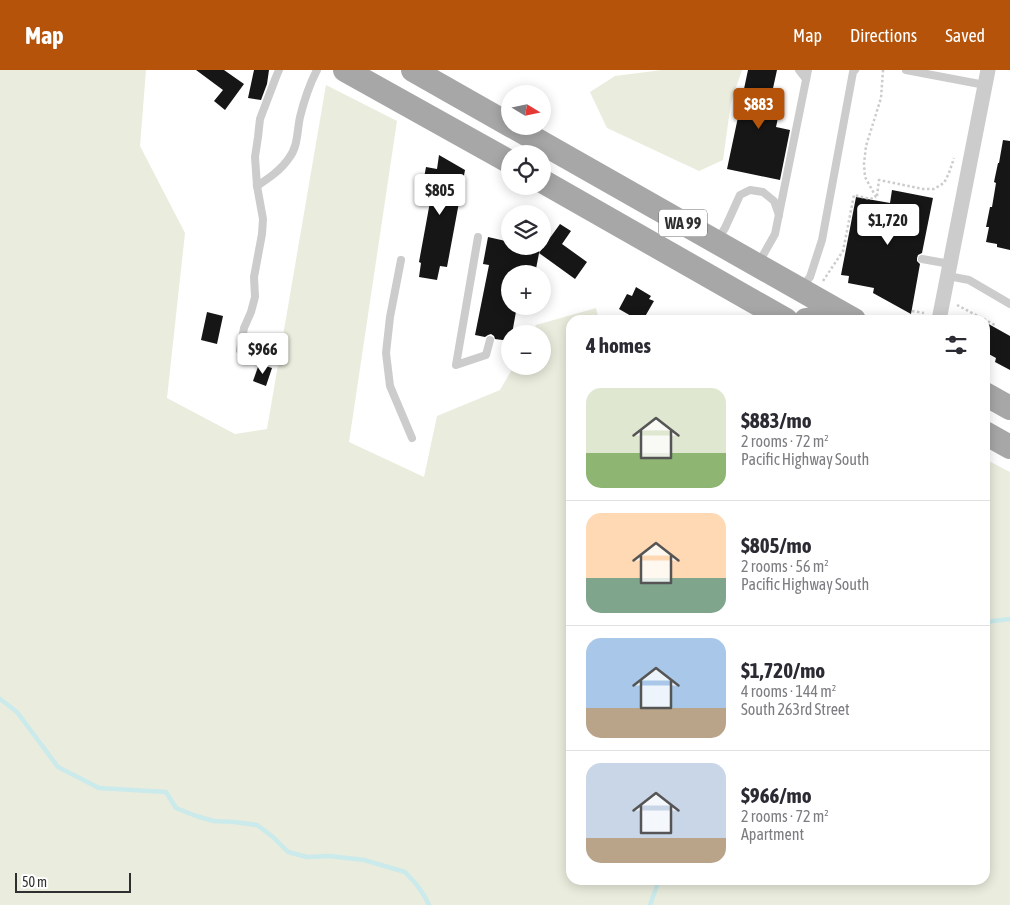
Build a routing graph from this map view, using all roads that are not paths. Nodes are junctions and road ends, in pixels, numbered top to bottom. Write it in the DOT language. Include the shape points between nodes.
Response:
graph roads {
  1 [pos="279,70"];
  2 [pos="317,70"];
  3 [pos="345,70"];
  4 [pos="413,70"];
  5 [pos="798,70"];
  6 [pos="808,70"];
  7 [pos="855,70"];
  8 [pos="906,70"];
  9 [pos="806,78"];
  10 [pos="986,78"];
  11 [pos="501,120"];
  12 [pos="527,135"];
  13 [pos="501,157"];
  14 [pos="257,186"];
  15 [pos="551,186"];
  16 [pos="779,215"];
  17 [pos="478,237"];
  18 [pos="717,242"];
  19 [pos="922,259"];
  20 [pos="401,260"];
  21 [pos="757,265"];
  22 [pos="693,267"];
  23 [pos="949,270"];
  24 [pos="811,286"];
  25 [pos="1010,304"];
  26 [pos="777,315"];
  27 [pos="848,315"];
  28 [pos="935,315"];
  29 [pos="490,340"];
  30 [pos="240,350"];
  31 [pos="990,397"];
  32 [pos="1010,408"];
  33 [pos="990,436"];
  34 [pos="412,438"];
  35 [pos="1010,447"];
  1 -- 14 [label="lane" via="260,119 255,156"];
  2 -- 14 [label="lane" via="308,90 290,157"];
  3 -- 13 [label="main road"];
  4 -- 11 [label="main road, WA 99"];
  5 -- 9 [label="lane"];
  6 -- 9 [label="lane"];
  7 -- 24 [label="lane" via="822,240 810,277"];
  8 -- 10 [label="lane"];
  9 -- 16 [label="lane"];
  10 -- 23 [label="street"];
  12 -- 18 [label="main road, WA 99"];
  14 -- 30 [label="lane" via="263,219 262,234 254,277 255,297"];
  15 -- 22 [label="main road, WA 99"];
  16 -- 18 [label="lane" via="774,201 763,192 750,190 740,195"];
  16 -- 21 [label="lane" via="775,234"];
  17 -- 29 [label="lane" via="456,366 486,355"];
  18 -- 21 [label="main road, WA 99"];
  19 -- 23 [label="lane"];
  20 -- 34 [label="lane" via="386,353 390,386"];
  21 -- 24 [label="main road, WA 99"];
  22 -- 24 [label="main road" via="752,281 780,297"];
  22 -- 26 [label="main road, WA 99"];
  23 -- 25 [label="lane"];
  23 -- 28 [label="street"];
  24 -- 27 [label="main road, WA 99"];
  31 -- 32 [label="main road"];
  33 -- 35 [label="main road"];
}
